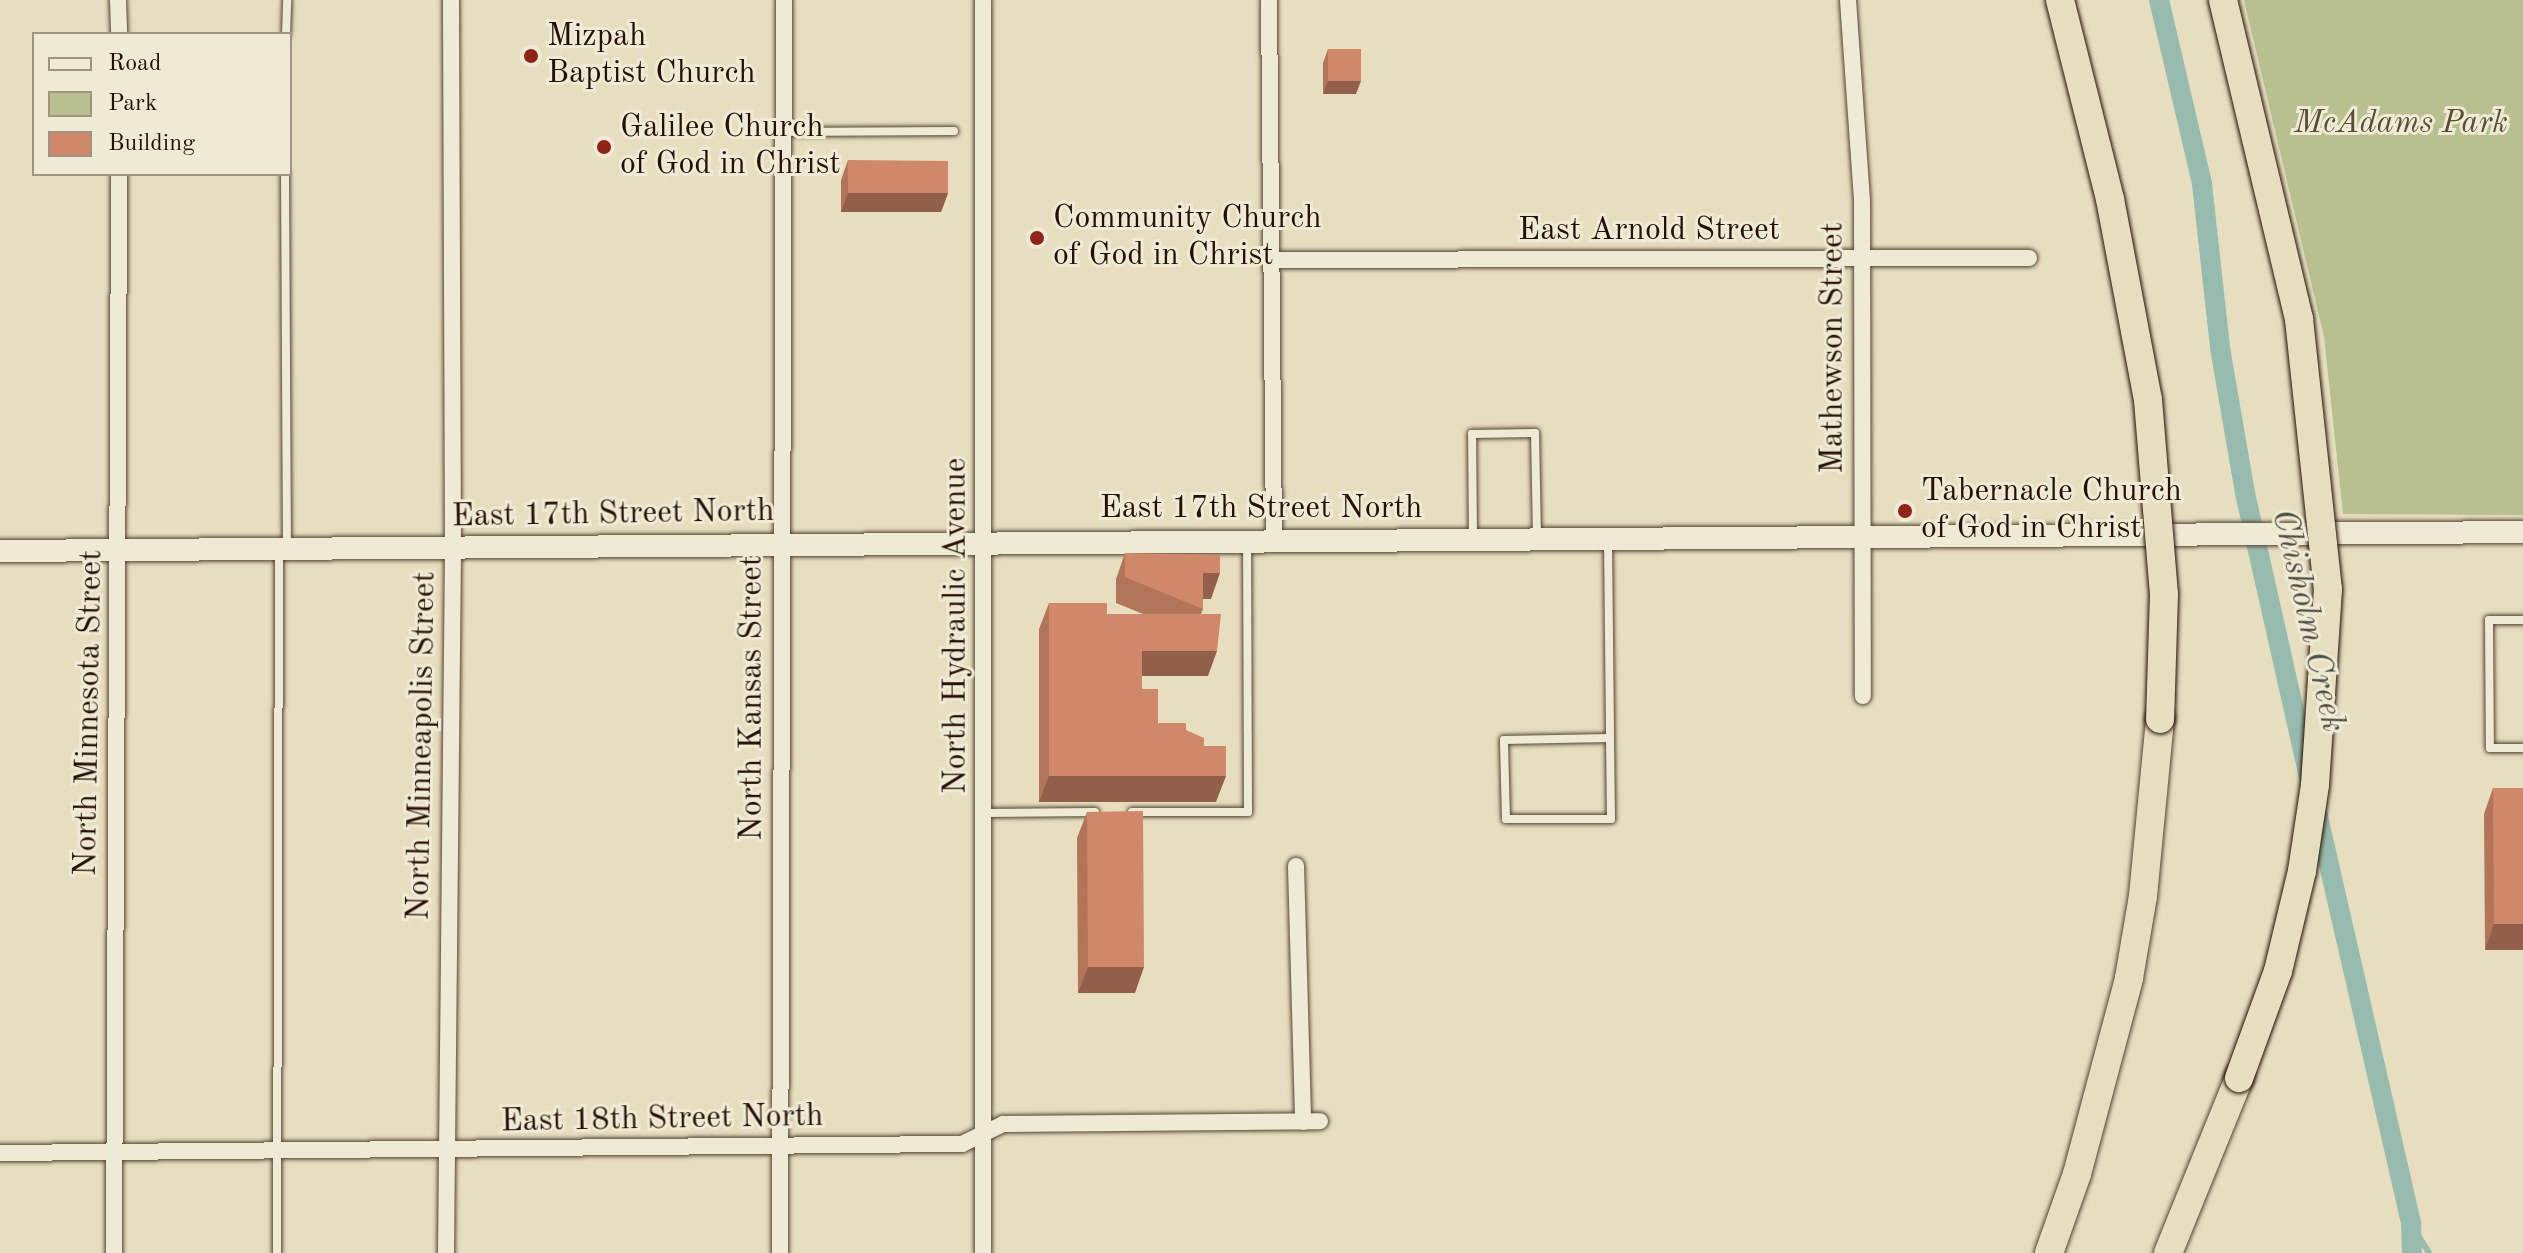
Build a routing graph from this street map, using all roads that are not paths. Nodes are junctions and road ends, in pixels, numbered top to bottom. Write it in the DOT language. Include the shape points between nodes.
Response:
graph roads {
  1 [pos="118,0"];
  2 [pos="287,0"];
  3 [pos="451,0"];
  4 [pos="784,0"];
  5 [pos="983,0"];
  6 [pos="1269,0"];
  7 [pos="1848,0"];
  8 [pos="2060,0"];
  9 [pos="2223,0"];
  10 [pos="119,32"];
  11 [pos="286,32"];
  12 [pos="954,131"];
  13 [pos="784,132"];
  14 [pos="119,176"];
  15 [pos="285,176"];
  16 [pos="1862,258"];
  17 [pos="2029,258"];
  18 [pos="1270,260"];
  19 [pos="2523,532"];
  20 [pos="1862,537"];
  21 [pos="1473,540"];
  22 [pos="1537,540"];
  23 [pos="1608,540"];
  24 [pos="1247,541"];
  25 [pos="1274,541"];
  26 [pos="986,543"];
  27 [pos="782,545"];
  28 [pos="120,550"];
  29 [pos="283,550"];
  30 [pos="453,550"];
  31 [pos="0,551"];
  32 [pos="2523,620"];
  33 [pos="1863,696"];
  34 [pos="1610,738"];
  35 [pos="2523,748"];
  36 [pos="1109,812"];
  37 [pos="1124,812"];
  38 [pos="985,813"];
  39 [pos="1296,866"];
  40 [pos="1320,1121"];
  41 [pos="1303,1122"];
  42 [pos="983,1134"];
  43 [pos="780,1146"];
  44 [pos="446,1150"];
  45 [pos="277,1151"];
  46 [pos="114,1152"];
  47 [pos="0,1153"];
  48 [pos="114,1253"];
  49 [pos="277,1253"];
  50 [pos="446,1253"];
  51 [pos="780,1253"];
  52 [pos="983,1253"];
  53 [pos="2049,1253"];
  54 [pos="2168,1253"];
  1 -- 10 [label="street"];
  2 -- 11 [label="lane"];
  3 -- 30 [label="street, North Minneapolis Street"];
  4 -- 13 [label="street, North Kansas Street"];
  5 -- 26 [label="street, North Hydraulic Avenue"];
  6 -- 18 [label="street"];
  7 -- 16 [label="street, Mathewson Street"];
  8 -- 53 [label="highway, bridge" via="2110,199 2148,400 2164,594 2160,719 2143,896 2129,978 2077,1174"];
  9 -- 54 [label="highway, bridge" via="2299,319 2328,589 2315,785 2302,871 2278,971"];
  12 -- 13 [label="lane"];
  13 -- 27 [label="street, North Kansas Street"];
  14 -- 28 [label="street, North Minnesota Street"];
  15 -- 29 [label="lane"];
  16 -- 17 [label="street, East Arnold Street"];
  16 -- 18 [label="street, East Arnold Street"];
  16 -- 20 [label="street, Mathewson Street"];
  18 -- 25 [label="street"];
  19 -- 20 [label="street, East 17th Street North"];
  20 -- 23 [label="street, East 17th Street North"];
  20 -- 33 [label="street, Mathewson Street"];
  21 -- 22 [label="street, East 17th Street North"];
  21 -- 22 [label="lane" via="1472,434 1535,433"];
  21 -- 25 [label="street, East 17th Street North"];
  22 -- 23 [label="street, East 17th Street North"];
  23 -- 34 [label="lane"];
  24 -- 25 [label="street, East 17th Street North"];
  24 -- 26 [label="street, East 17th Street North"];
  24 -- 37 [label="lane" via="1248,812"];
  26 -- 27 [label="street, East 17th Street North"];
  26 -- 38 [label="street, North Hydraulic Avenue"];
  27 -- 30 [label="street, East 17th Street North"];
  27 -- 43 [label="street, North Kansas Street"];
  28 -- 29 [label="street, East 17th Street North"];
  28 -- 31 [label="street, East 17th Street North"];
  28 -- 46 [label="street, North Minnesota Street"];
  29 -- 30 [label="street, East 17th Street North"];
  29 -- 45 [label="lane"];
  30 -- 44 [label="street, North Minneapolis Street"];
  32 -- 35 [label="lane" via="2489,620 2490,748"];
  34 -- 34 [label="lane" via="1611,819 1506,819 1504,740"];
  36 -- 38 [label="lane"];
  38 -- 42 [label="street, North Hydraulic Avenue"];
  39 -- 41 [label="street"];
  40 -- 41 [label="street, East 18th Street North"];
  41 -- 42 [label="street, East 18th Street North" via="1003,1124"];
  42 -- 43 [label="street, East 18th Street North" via="962,1144"];
  42 -- 52 [label="street, North Hydraulic Avenue"];
  43 -- 44 [label="street, East 18th Street North"];
  43 -- 51 [label="street, North Kansas Street"];
  44 -- 45 [label="street, East 18th Street North"];
  44 -- 50 [label="street, North Minneapolis Street"];
  45 -- 46 [label="street, East 18th Street North"];
  45 -- 49 [label="lane"];
  46 -- 47 [label="street, East 18th Street North"];
  46 -- 48 [label="street, North Minnesota Street"];
}
